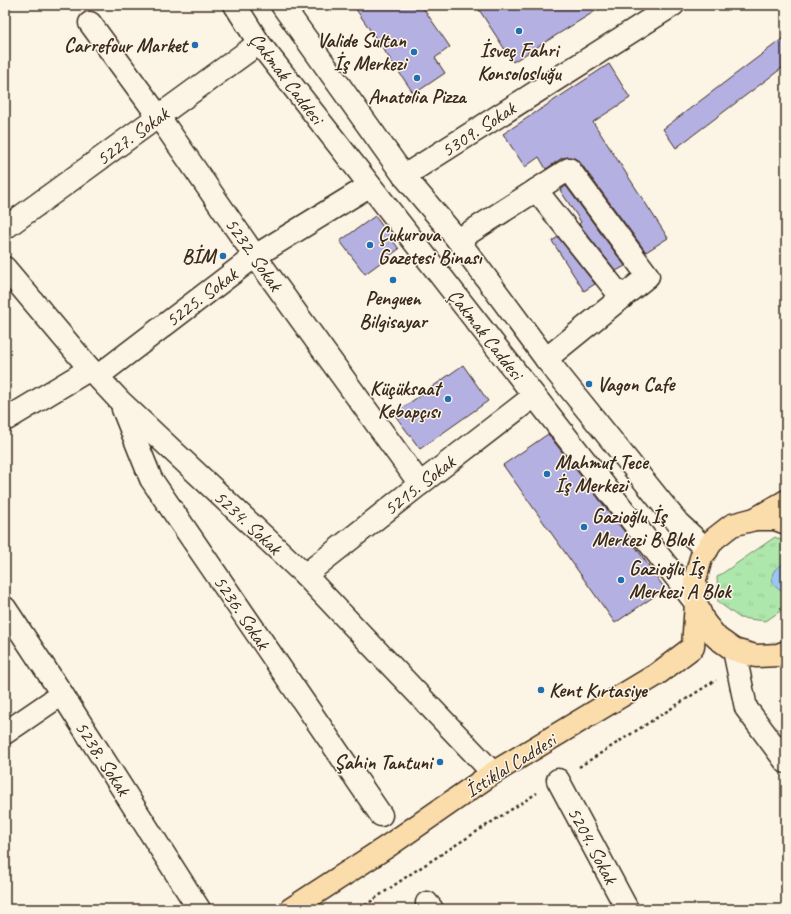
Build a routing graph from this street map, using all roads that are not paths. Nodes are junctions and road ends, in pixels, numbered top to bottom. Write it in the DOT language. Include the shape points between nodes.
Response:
graph roads {
  1 [pos="236,5"];
  2 [pos="282,5"];
  3 [pos="672,5"];
  4 [pos="90,23"];
  5 [pos="259,43"];
  6 [pos="158,117"];
  7 [pos="404,176"];
  8 [pos="370,186"];
  9 [pos="536,190"];
  10 [pos="5,228"];
  11 [pos="458,240"];
  12 [pos="255,256"];
  13 [pos="5,268"];
  14 [pos="622,298"];
  15 [pos="546,359"];
  16 [pos="94,373"];
  17 [pos="534,396"];
  18 [pos="120,401"];
  19 [pos="5,420"];
  20 [pos="420,484"];
  21 [pos="786,502"];
  22 [pos="754,519"];
  23 [pos="786,523"];
  24 [pos="707,550"];
  25 [pos="305,576"];
  26 [pos="696,603"];
  27 [pos="5,608"];
  28 [pos="734,650"];
  29 [pos="786,652"];
  30 [pos="62,694"];
  31 [pos="5,733"];
  32 [pos="786,762"];
  33 [pos="493,773"];
  34 [pos="558,780"];
  35 [pos="381,815"];
  36 [pos="199,909"];
  37 [pos="291,909"];
  38 [pos="627,909"];
  1 -- 5 [label="street, Çakmak Caddesi"];
  2 -- 7 [label="street, Çakmak Caddesi"];
  3 -- 7 [label="street, 5309. Sokak"];
  4 -- 6 [label="street, 5232. Sokak"];
  5 -- 6 [label="street, 5227. Sokak"];
  5 -- 8 [label="street, Çakmak Caddesi"];
  6 -- 10 [label="street, 5227. Sokak"];
  6 -- 12 [label="street, 5232. Sokak"];
  7 -- 11 [label="street, Çakmak Caddesi"];
  8 -- 12 [label="street, 5225. Sokak"];
  8 -- 17 [label="street, Çakmak Caddesi"];
  9 -- 11 [label="street"];
  9 -- 14 [label="street"];
  9 -- 14 [label="street" via="569,169 648,276"];
  11 -- 15 [label="street, Çakmak Caddesi"];
  12 -- 16 [label="street, 5225. Sokak"];
  12 -- 20 [label="street, 5232. Sokak"];
  13 -- 16 [label="street, 5234. Sokak"];
  14 -- 15 [label="street"];
  15 -- 24 [label="street, Çakmak Caddesi" via="678,523"];
  16 -- 18 [label="street, 5234. Sokak"];
  16 -- 19 [label="street, 5225. Sokak"];
  17 -- 20 [label="street, 5215. Sokak"];
  17 -- 26 [label="street, Çakmak Caddesi"];
  18 -- 25 [label="street, 5234. Sokak"];
  18 -- 35 [label="street, 5236. Sokak" via="152,479"];
  20 -- 25 [label="street, 5215. Sokak"];
  21 -- 22 [label="main road"];
  22 -- 23 [label="main road" via="775,519"];
  22 -- 24 [label="main road" via="732,525 714,539"];
  24 -- 26 [label="main road" via="701,558 695,580"];
  25 -- 33 [label="street, 5234. Sokak"];
  26 -- 28 [label="main road" via="704,622 717,638"];
  26 -- 33 [label="main road, İstiklal Caddesi" via="693,647 656,675"];
  27 -- 30 [label="street, 5238. Sokak"];
  28 -- 29 [label="main road" via="756,656"];
  28 -- 32 [label="street" via="746,708"];
  30 -- 31 [label="street"];
  30 -- 36 [label="street, 5238. Sokak"];
  33 -- 37 [label="main road, İstiklal Caddesi"];
  34 -- 38 [label="street, 5204. Sokak"];
}
